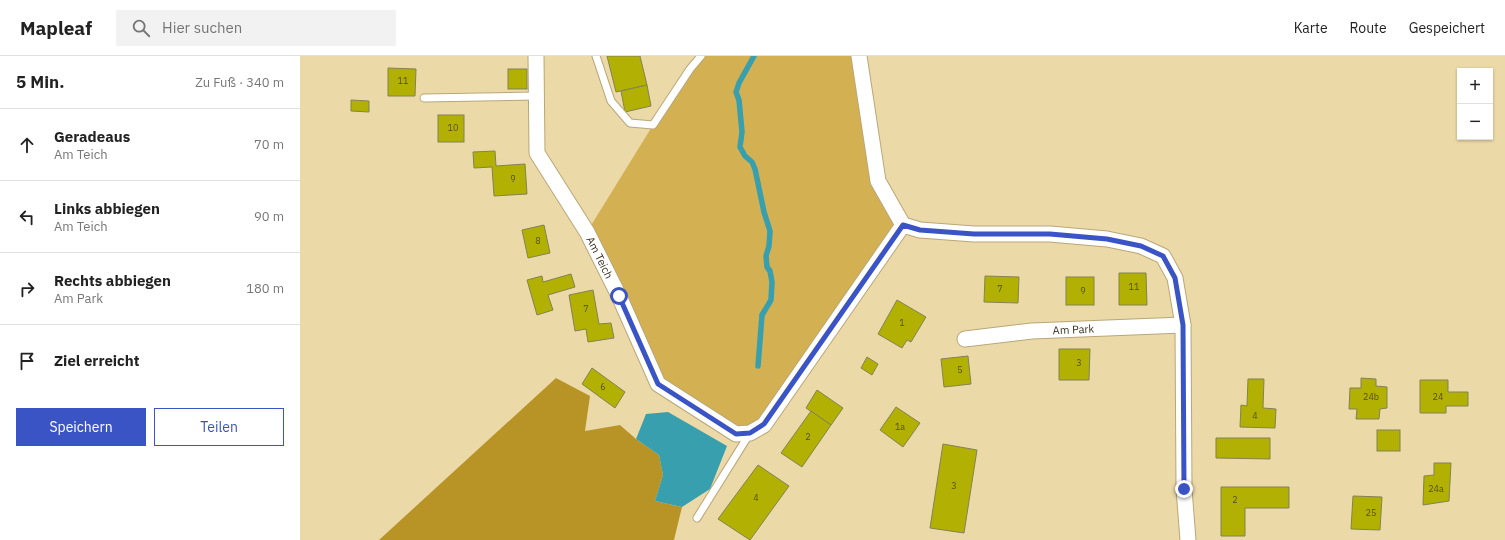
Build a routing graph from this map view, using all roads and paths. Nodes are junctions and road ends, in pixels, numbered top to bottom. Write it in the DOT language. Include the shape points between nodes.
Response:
graph roads {
  1 [pos="536,56"];
  2 [pos="596,56"];
  3 [pos="701,56"];
  4 [pos="859,56"];
  5 [pos="536,96"];
  6 [pos="424,98"];
  7 [pos="903,225"];
  8 [pos="1183,325"];
  9 [pos="965,338"];
  10 [pos="750,433"];
  11 [pos="697,518"];
  12 [pos="1188,540"];
  1 -- 5 [label="street, Am Teich"];
  2 -- 3 [label="lane" via="611,101 630,122 654,125"];
  4 -- 7 [label="street" via="878,181"];
  5 -- 6 [label="lane"];
  5 -- 10 [label="street, Am Teich" via="537,153 587,232 658,384 736,434"];
  7 -- 8 [label="street" via="920,230 974,234 1050,234 1107,239 1141,246 1163,256 1175,278"];
  7 -- 10 [label="street" via="764,424"];
  8 -- 9 [label="street, Am Park" via="1032,331"];
  8 -- 12 [label="street" via="1184,489"];
  10 -- 11 [label="lane"];
}
